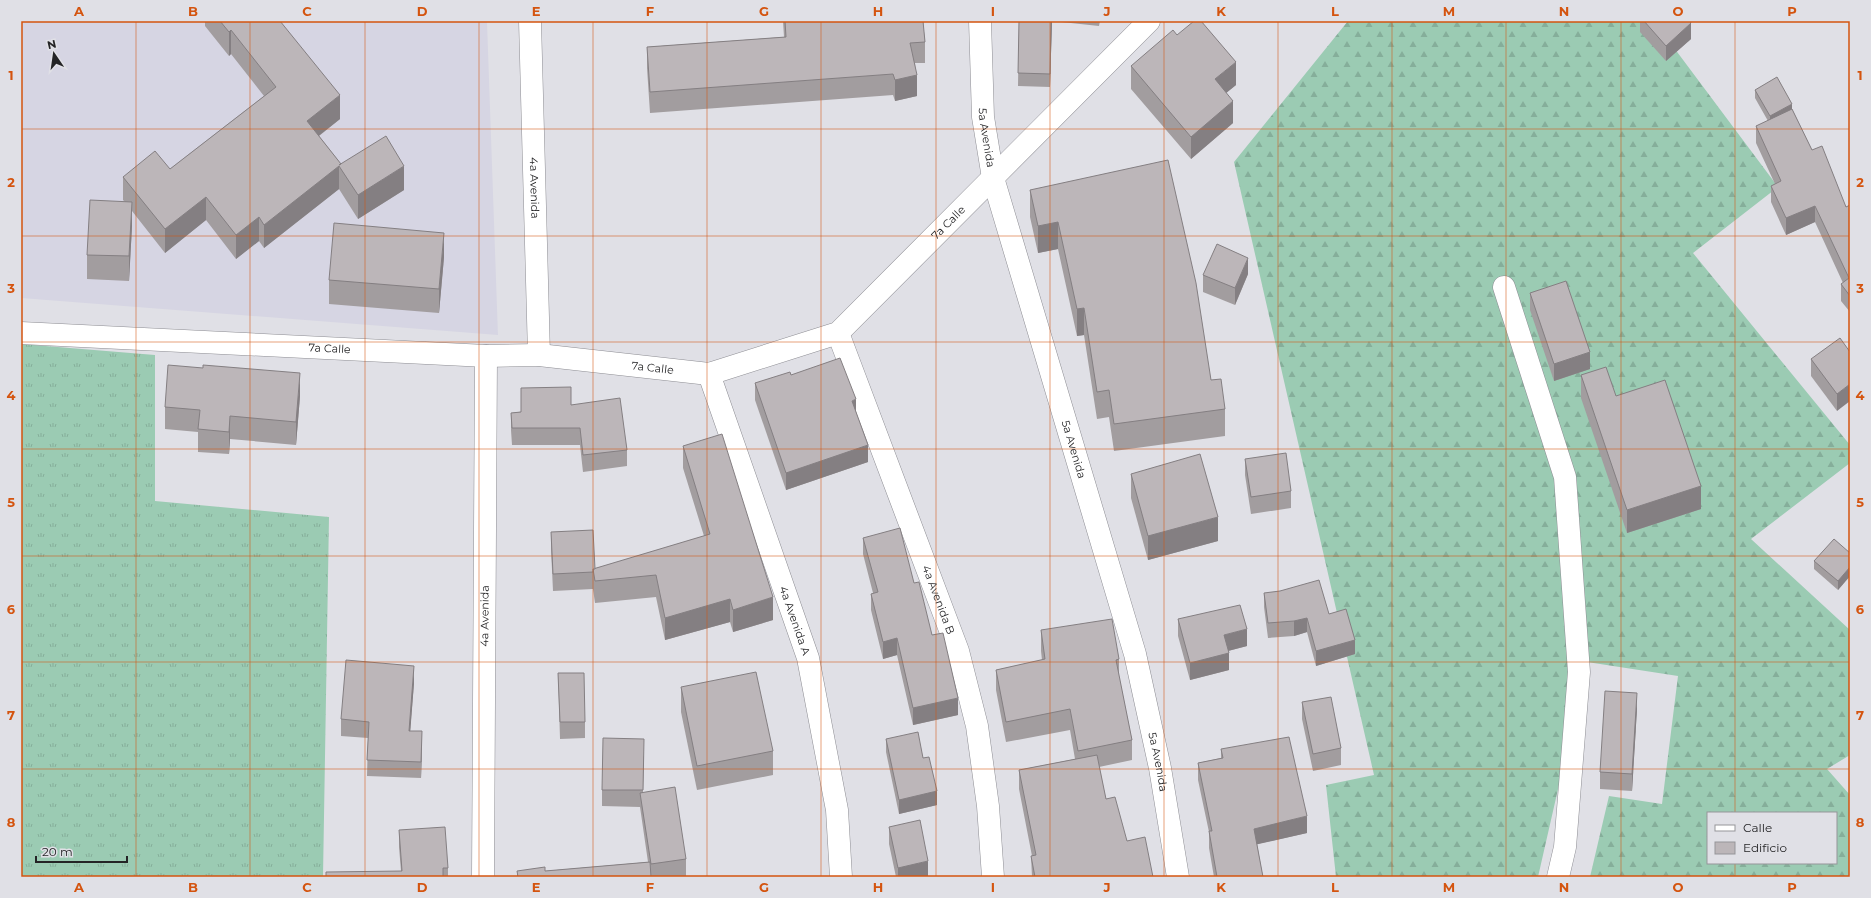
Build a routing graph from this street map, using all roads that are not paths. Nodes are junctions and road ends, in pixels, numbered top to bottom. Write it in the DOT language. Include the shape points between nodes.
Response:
graph roads {
  1 [pos="530,21"];
  2 [pos="980,21"];
  3 [pos="1149,21"];
  4 [pos="993,178"];
  5 [pos="1504,287"];
  6 [pos="838,333"];
  7 [pos="21,334"];
  8 [pos="539,355"];
  9 [pos="486,356"];
  10 [pos="709,374"];
  11 [pos="483,877"];
  12 [pos="841,877"];
  13 [pos="993,877"];
  14 [pos="1178,877"];
  15 [pos="1558,877"];
  1 -- 8 [label="street, 4a Avenida"];
  2 -- 4 [label="street, 5a Avenida" via="983,117"];
  3 -- 4 [label="street, 7a Calle"];
  4 -- 6 [label="street, 7a Calle"];
  4 -- 14 [label="street, 5a Avenida" via="1135,654 1160,768"];
  5 -- 15 [label="street" via="1565,477 1579,672 1565,847"];
  6 -- 10 [label="street, 7a Calle"];
  6 -- 13 [label="street, 4a Avenida B" via="958,651 977,726 988,806"];
  7 -- 9 [label="street, 7a Calle"];
  8 -- 9 [label="street, 7a Calle"];
  8 -- 10 [label="street, 7a Calle"];
  9 -- 11 [label="street, 4a Avenida"];
  10 -- 12 [label="street, 4a Avenida A" via="808,658 837,810"];
}
